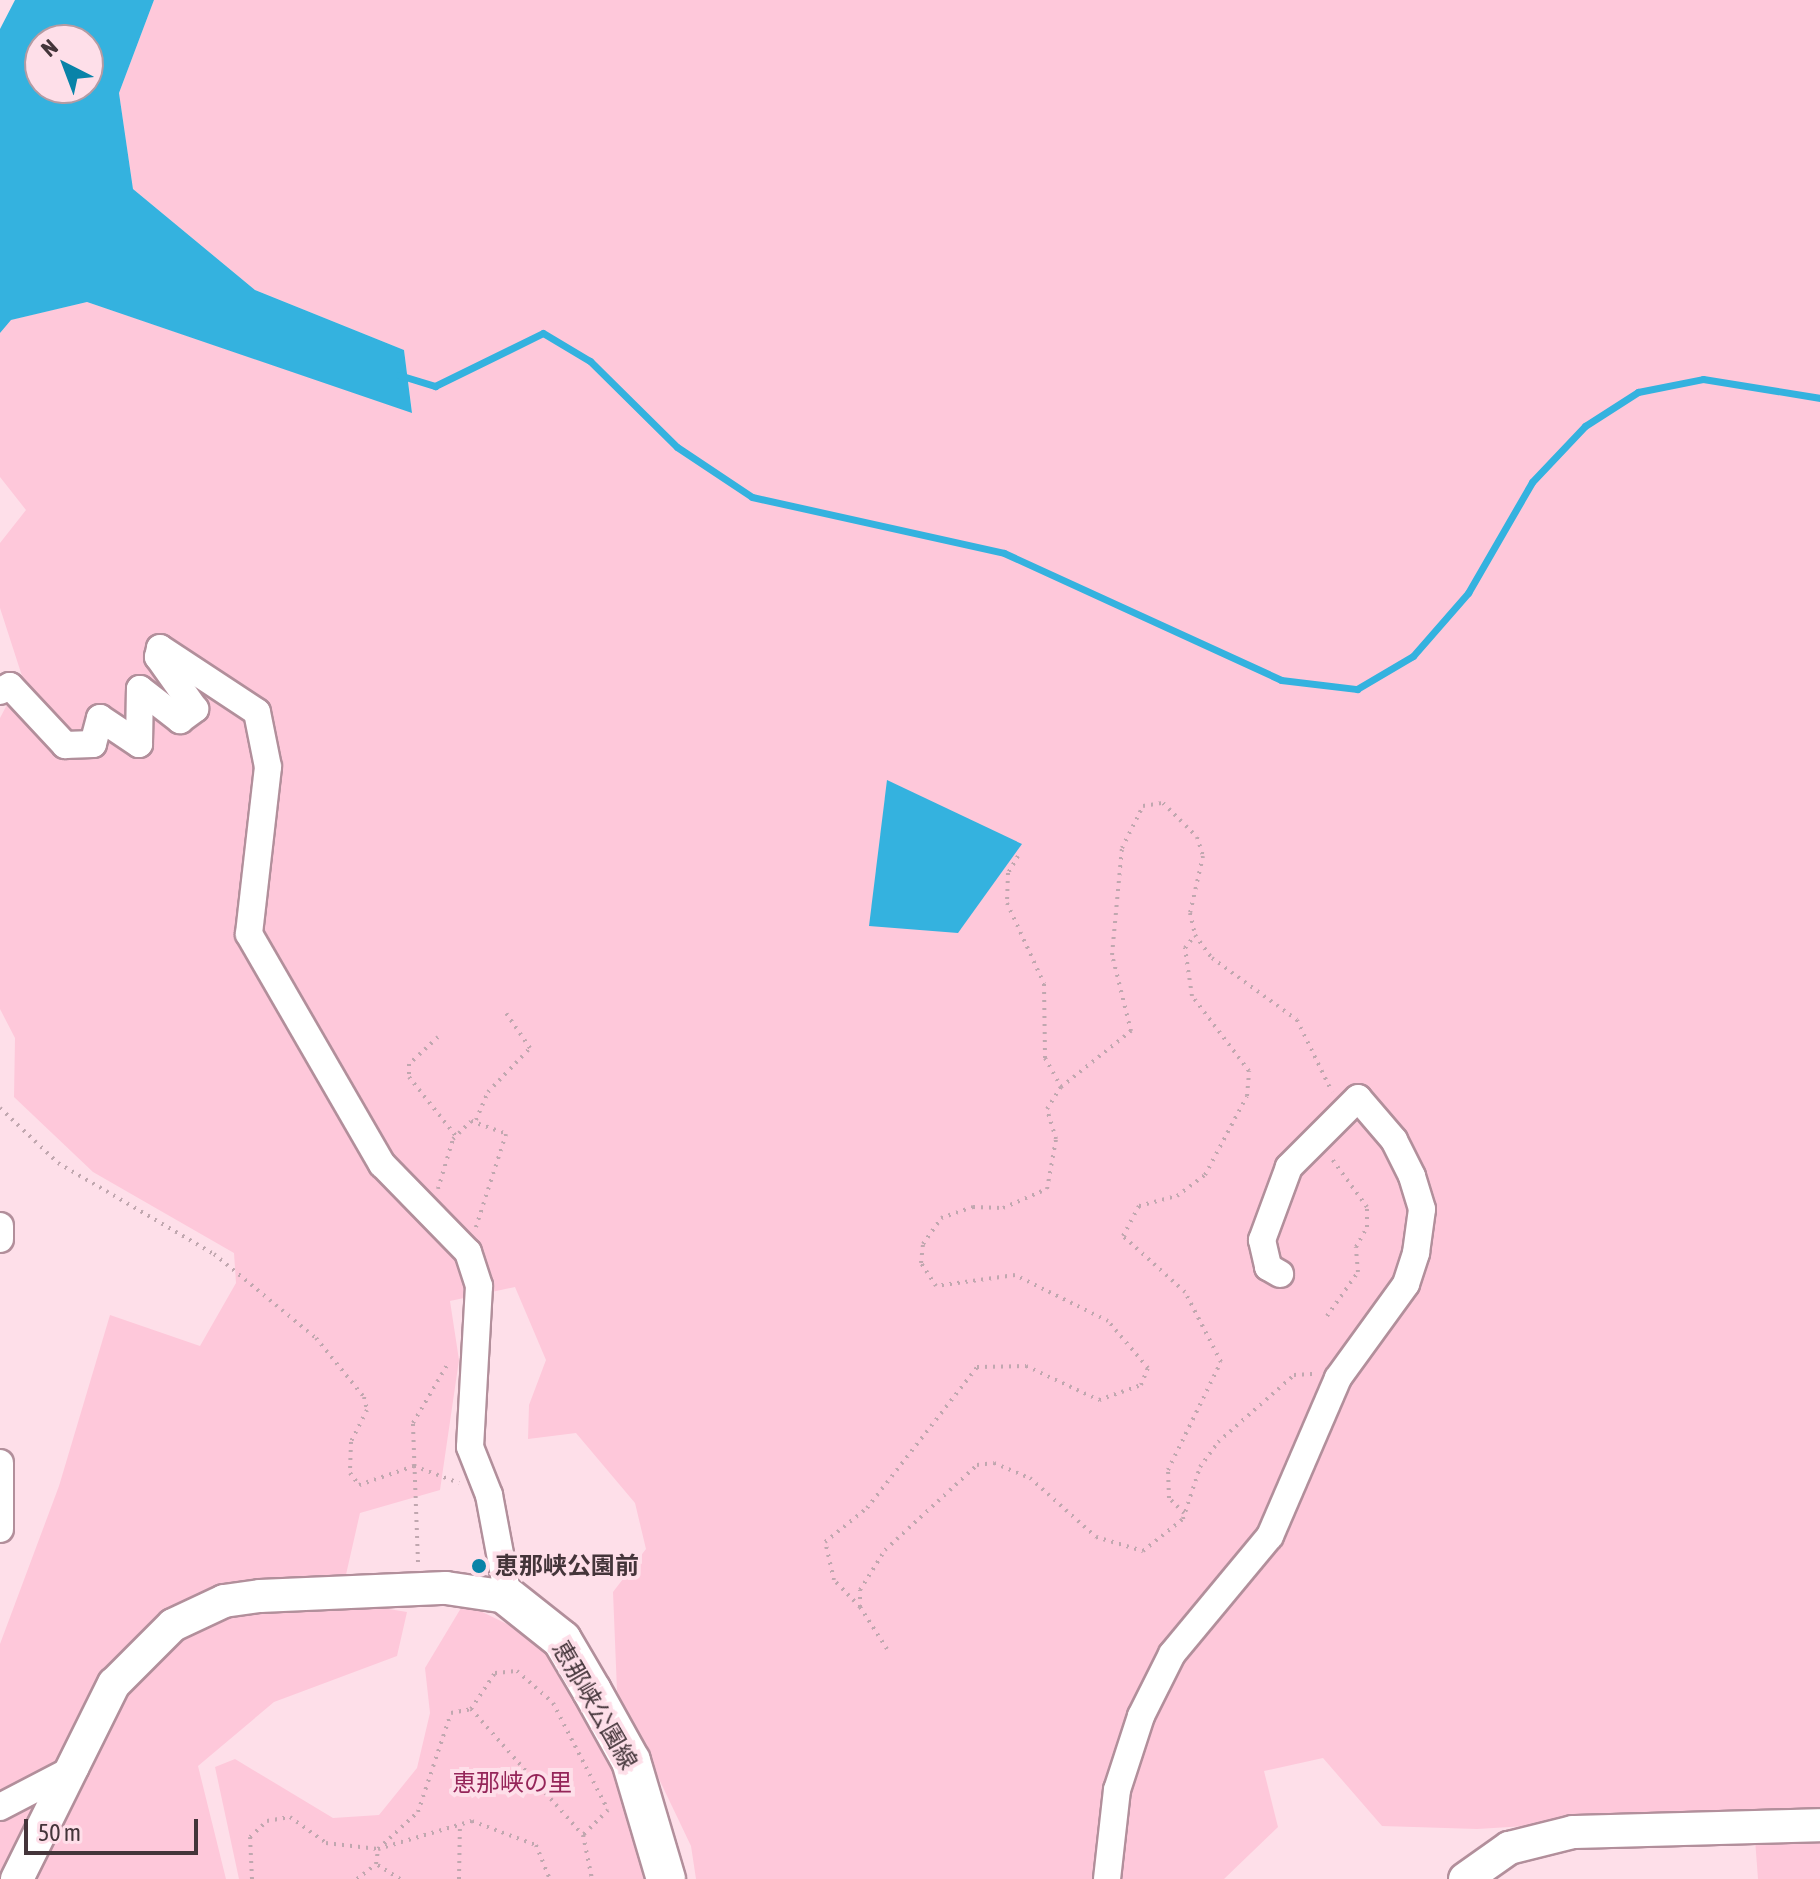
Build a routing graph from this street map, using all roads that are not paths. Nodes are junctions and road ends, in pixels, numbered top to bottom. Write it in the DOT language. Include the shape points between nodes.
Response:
graph roads {
  1 [pos="0,691"];
  2 [pos="0,1226"];
  3 [pos="0,1239"];
  4 [pos="1280,1274"];
  5 [pos="0,1463"];
  6 [pos="0,1529"];
  7 [pos="508,1597"];
  8 [pos="75,1768"];
  9 [pos="0,1807"];
  10 [pos="1820,1825"];
  11 [pos="17,1879"];
  12 [pos="666,1879"];
  13 [pos="1107,1879"];
  14 [pos="1465,1879"];
  1 -- 7 [label="street" via="10,686 65,745 93,744 100,718 139,744 140,689 180,720 195,709 158,657 160,648 257,712 268,767 249,934 350,1117 382,1164 468,1252 479,1286 467,1414"];
  2 -- 3 [label="street"];
  4 -- 13 [label="street" via="1268,1267 1262,1240 1289,1167 1358,1098 1394,1140 1422,1209 1406,1284 1334,1387 1270,1536 1172,1654 1141,1716 1117,1790"];
  5 -- 6 [label="street"];
  7 -- 8 [label="street" via="418,1589 260,1596 198,1612 131,1661"];
  7 -- 12 [label="main road, 恵那峡公園線" via="562,1640 599,1702 631,1761"];
  8 -- 9 [label="street"];
  8 -- 11 [label="street"];
  10 -- 14 [label="street" via="1573,1832 1509,1848"];
}
